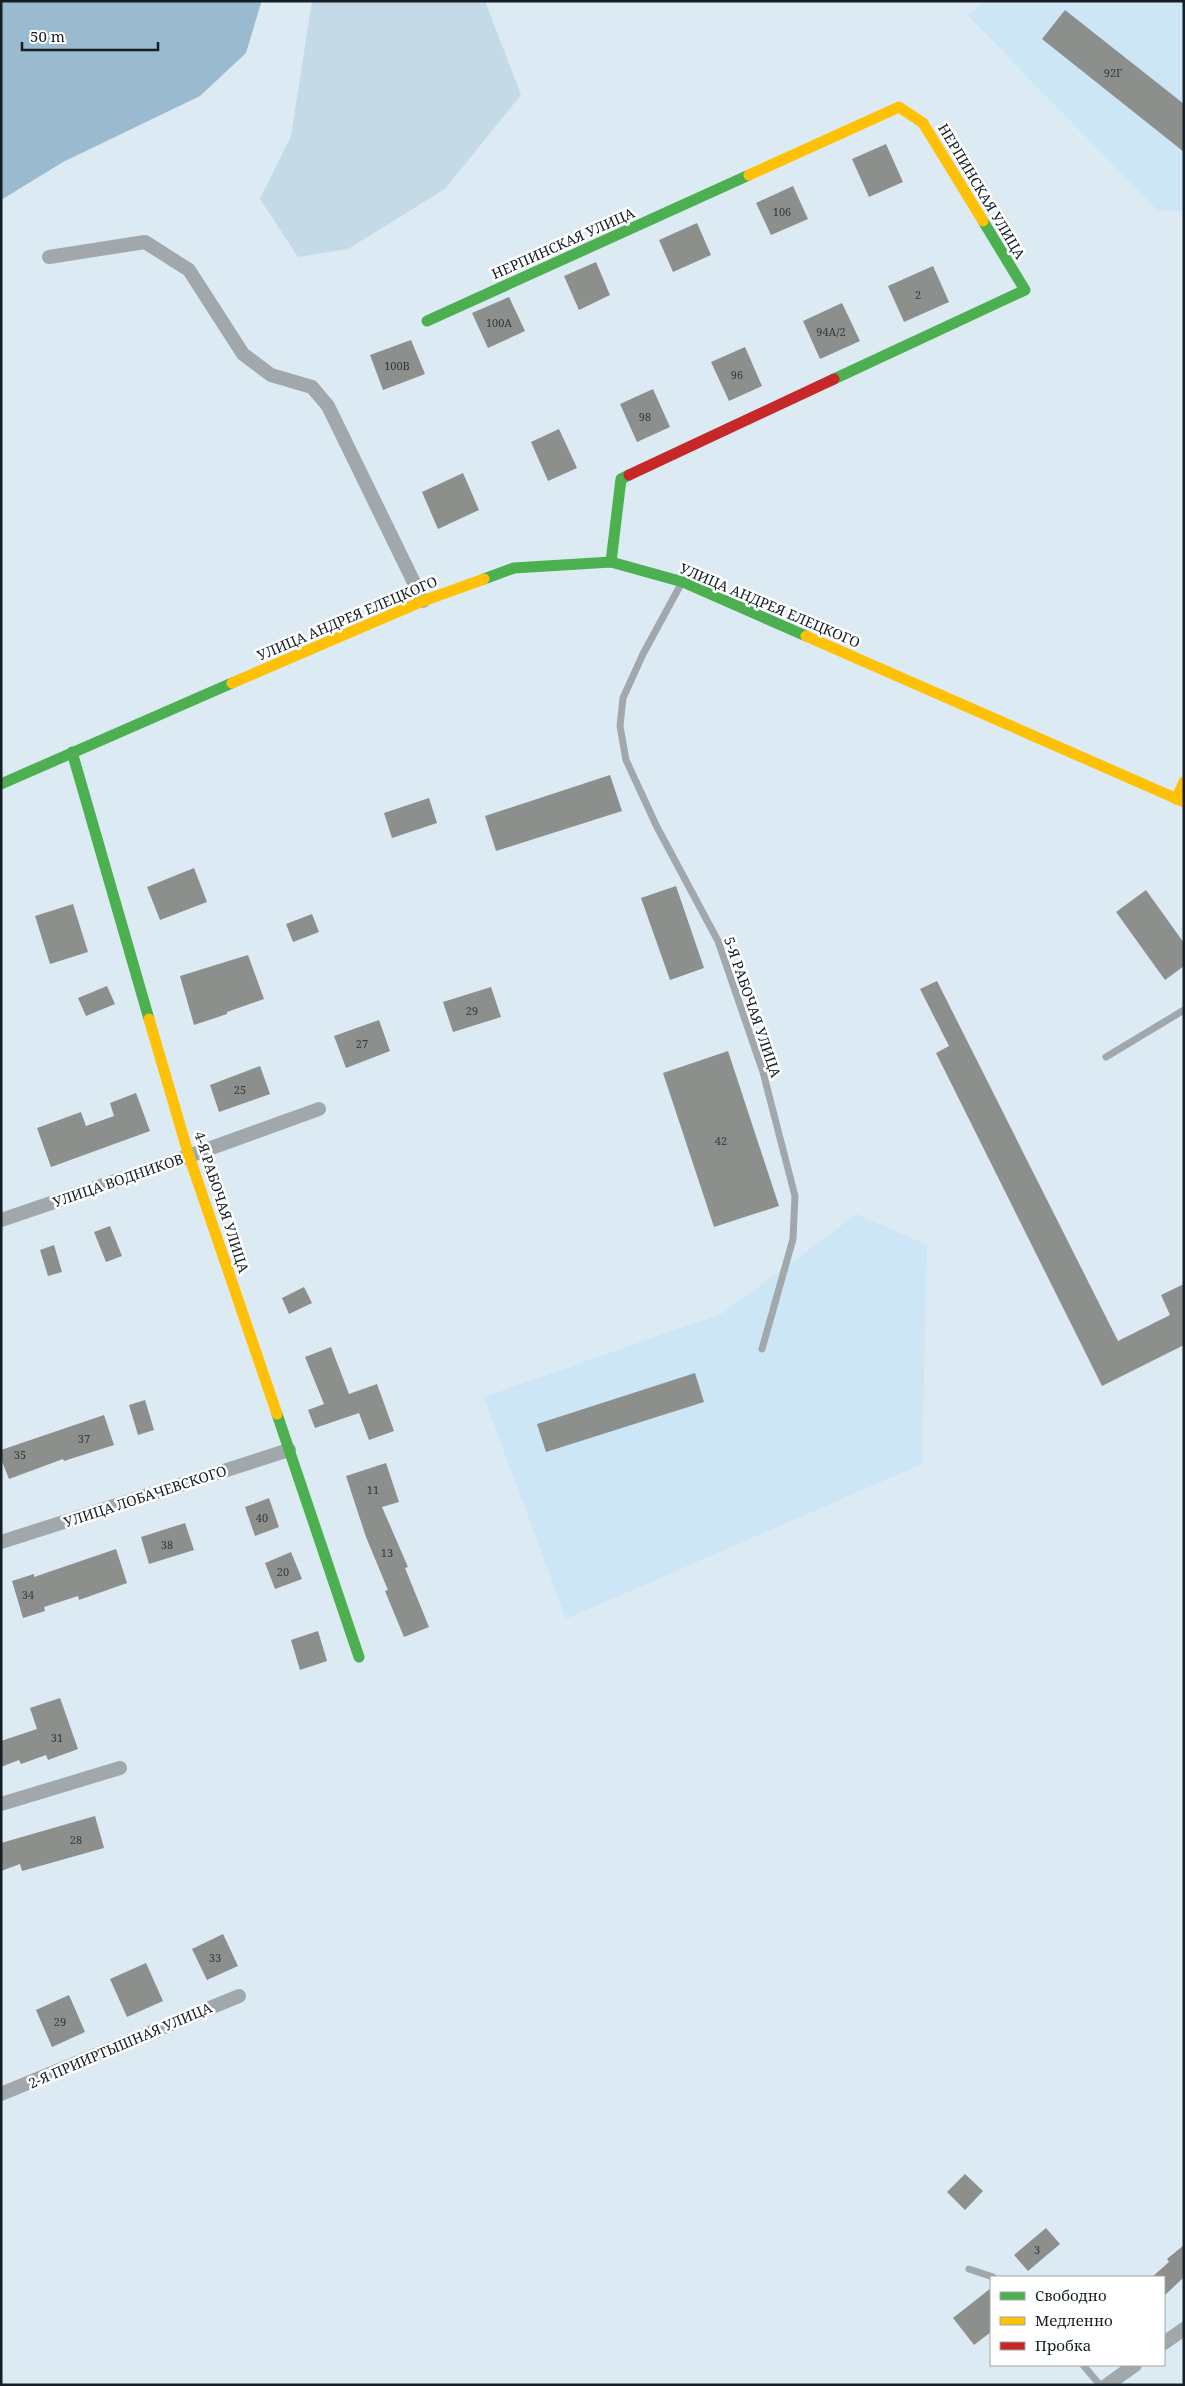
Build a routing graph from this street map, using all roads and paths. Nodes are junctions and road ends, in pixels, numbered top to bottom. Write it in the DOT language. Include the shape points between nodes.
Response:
graph roads {
  1 [pos="48,257"];
  2 [pos="427,321"];
  3 [pos="611,562"];
  4 [pos="682,582"];
  5 [pos="423,601"];
  6 [pos="72,752"];
  7 [pos="1184,782"];
  8 [pos="1,784"];
  9 [pos="1180,800"];
  10 [pos="1184,1010"];
  11 [pos="1106,1057"];
  12 [pos="319,1109"];
  13 [pos="190,1156"];
  14 [pos="1,1220"];
  15 [pos="762,1349"];
  16 [pos="289,1450"];
  17 [pos="1,1542"];
  18 [pos="358,1657"];
  19 [pos="120,1768"];
  20 [pos="1,1804"];
  21 [pos="239,1996"];
  22 [pos="1,2094"];
  23 [pos="969,2269"];
  24 [pos="990,2276"];
  25 [pos="1184,2329"];
  26 [pos="1165,2342"];
  27 [pos="1084,2366"];
  28 [pos="1133,2366"];
  29 [pos="1100,2385"];
  30 [pos="1107,2385"];
  1 -- 5 [label="street" via="145,242 189,270 243,354 271,375 312,387 328,406"];
  2 -- 3 [label="street, НЕРПИНСКАЯ УЛИЦА" via="899,107 923,123 1025,290 621,479"];
  3 -- 4 [label="street, УЛИЦА АНДРЕЯ ЕЛЕЦКОГО"];
  3 -- 5 [label="street, УЛИЦА АНДРЕЯ ЕЛЕЦКОГО" via="514,568"];
  4 -- 9 [label="street, УЛИЦА АНДРЕЯ ЕЛЕЦКОГО"];
  4 -- 15 [label="lane, 5-Я РАБОЧАЯ УЛИЦА" via="642,654 623,698 620,726 626,760 657,827 718,941 763,1072 795,1196 793,1239"];
  5 -- 6 [label="street, УЛИЦА АНДРЕЯ ЕЛЕЦКОГО"];
  6 -- 8 [label="street, УЛИЦА АНДРЕЯ ЕЛЕЦКОГО"];
  6 -- 13 [label="street, 4-Я РАБОЧАЯ УЛИЦА"];
  7 -- 9 [label="street"];
  10 -- 11 [label="lane"];
  12 -- 13 [label="street, УЛИЦА ВОДНИКОВ"];
  13 -- 14 [label="street, УЛИЦА ВОДНИКОВ"];
  13 -- 16 [label="street, 4-Я РАБОЧАЯ УЛИЦА"];
  16 -- 17 [label="street, УЛИЦА ЛОБАЧЕВСКОГО"];
  16 -- 18 [label="street, 4-Я РАБОЧАЯ УЛИЦА"];
  19 -- 20 [label="street"];
  21 -- 22 [label="street, 2-Я ПРИИРТЫШНАЯ УЛИЦА"];
  23 -- 24 [label="lane"];
  25 -- 26 [label="street"];
  27 -- 29 [label="lane"];
  28 -- 30 [label="street"];
}
